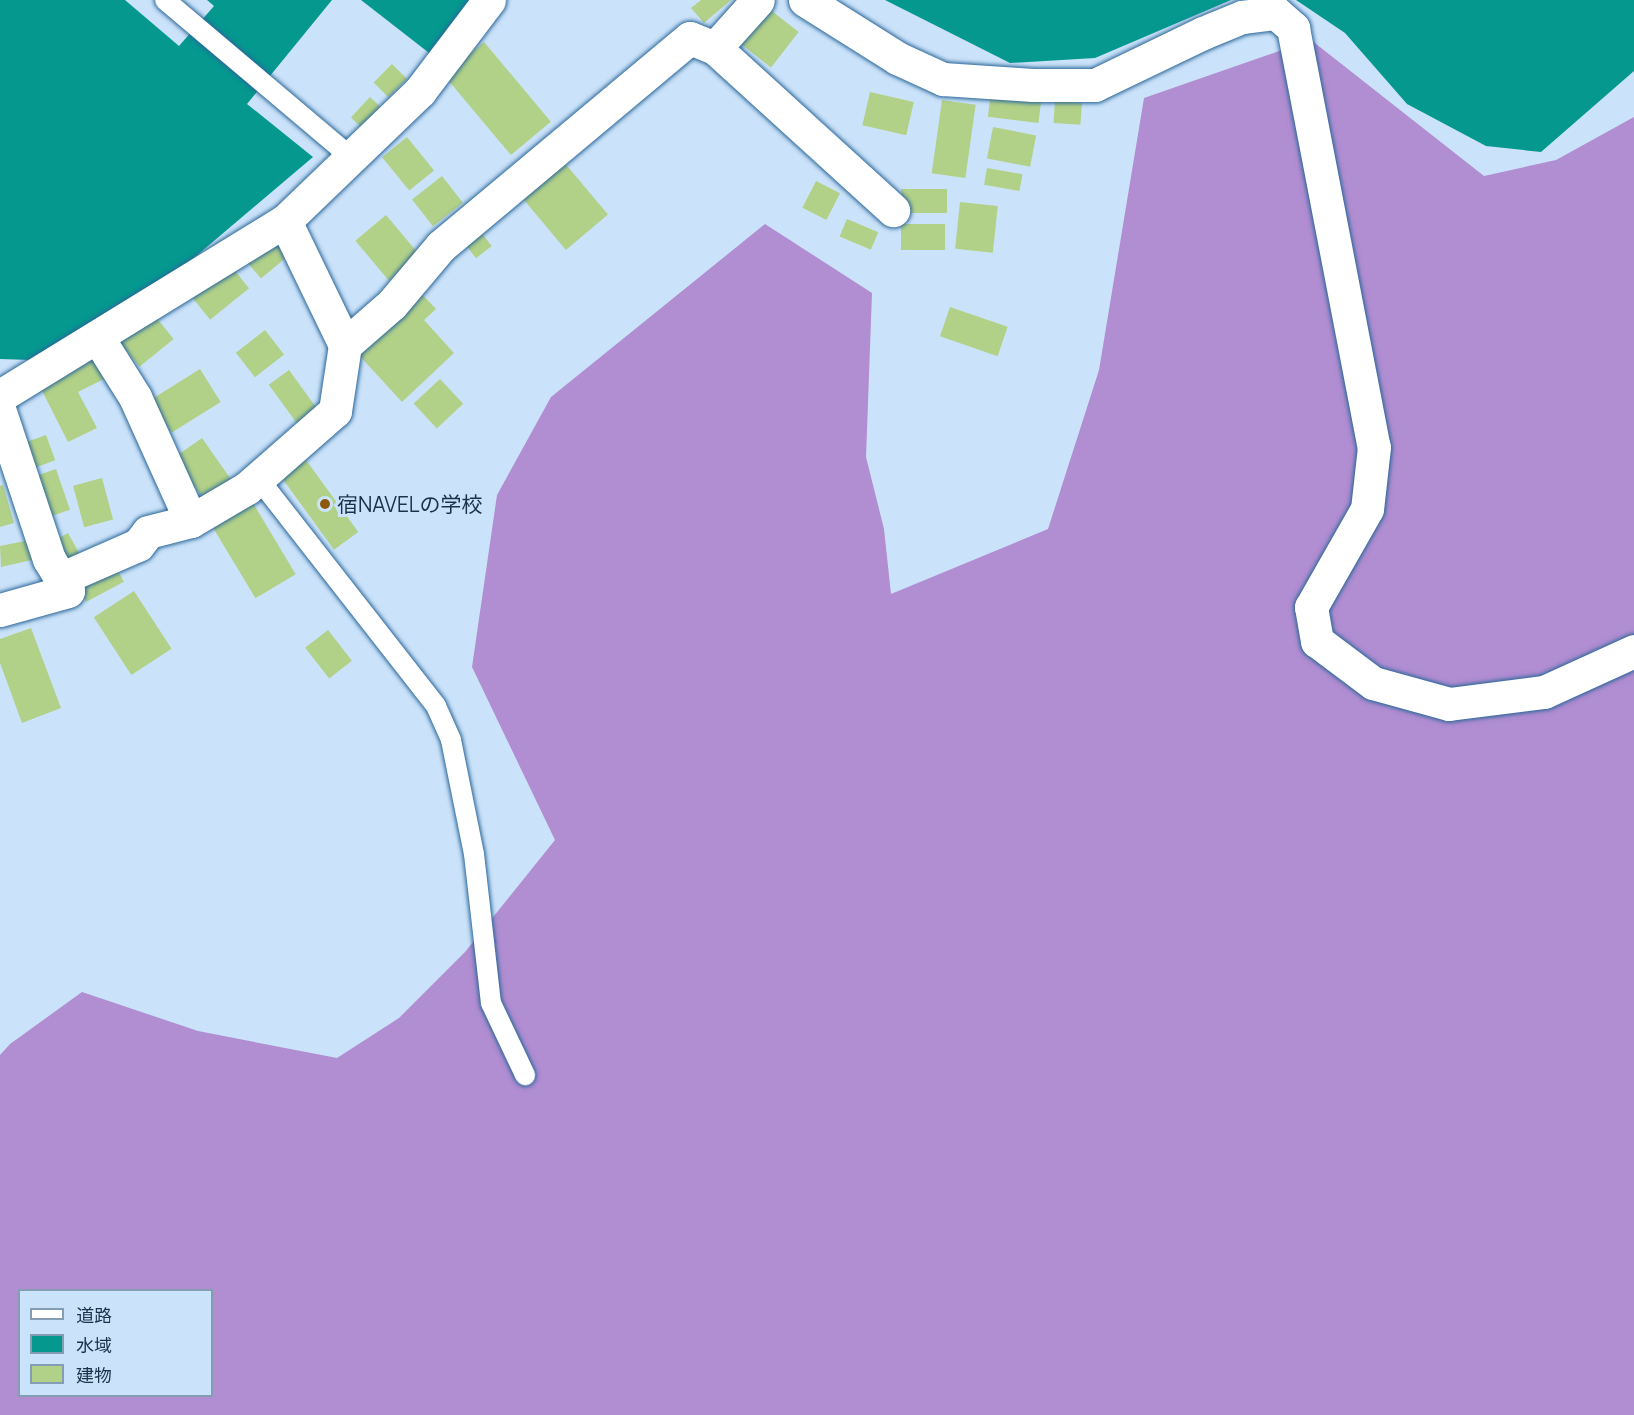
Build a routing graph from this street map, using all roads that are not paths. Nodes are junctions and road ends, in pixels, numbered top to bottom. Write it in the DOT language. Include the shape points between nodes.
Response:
graph roads {
  1 [pos="165,0"];
  2 [pos="489,0"];
  3 [pos="758,0"];
  4 [pos="805,0"];
  5 [pos="715,48"];
  6 [pos="352,158"];
  7 [pos="893,210"];
  8 [pos="285,221"];
  9 [pos="98,338"];
  10 [pos="345,345"];
  11 [pos="0,396"];
  12 [pos="0,412"];
  13 [pos="258,478"];
  14 [pos="191,521"];
  15 [pos="60,579"];
  16 [pos="0,610"];
  17 [pos="1634,651"];
  18 [pos="525,1076"];
  1 -- 6 [label="lane" via="262,86"];
  2 -- 6 [label="street" via="420,91"];
  3 -- 5 [label="street"];
  4 -- 17 [label="street" via="897,58 943,79 1033,85 1095,85 1242,17 1276,13 1293,28 1374,447 1366,509 1311,607 1317,641 1374,683 1449,704 1544,692"];
  5 -- 7 [label="street"];
  5 -- 10 [label="street" via="690,38 441,246 392,304"];
  6 -- 8 [label="street"];
  8 -- 9 [label="street" via="166,290"];
  8 -- 10 [label="street"];
  9 -- 11 [label="street"];
  9 -- 14 [label="street" via="135,397"];
  10 -- 13 [label="street" via="335,411"];
  12 -- 15 [label="street"];
  13 -- 14 [label="street"];
  13 -- 18 [label="lane" via="436,705 451,740 474,854 490,1003"];
  14 -- 15 [label="street" via="148,532 138,545"];
  15 -- 16 [label="street" via="68,591"];
}
